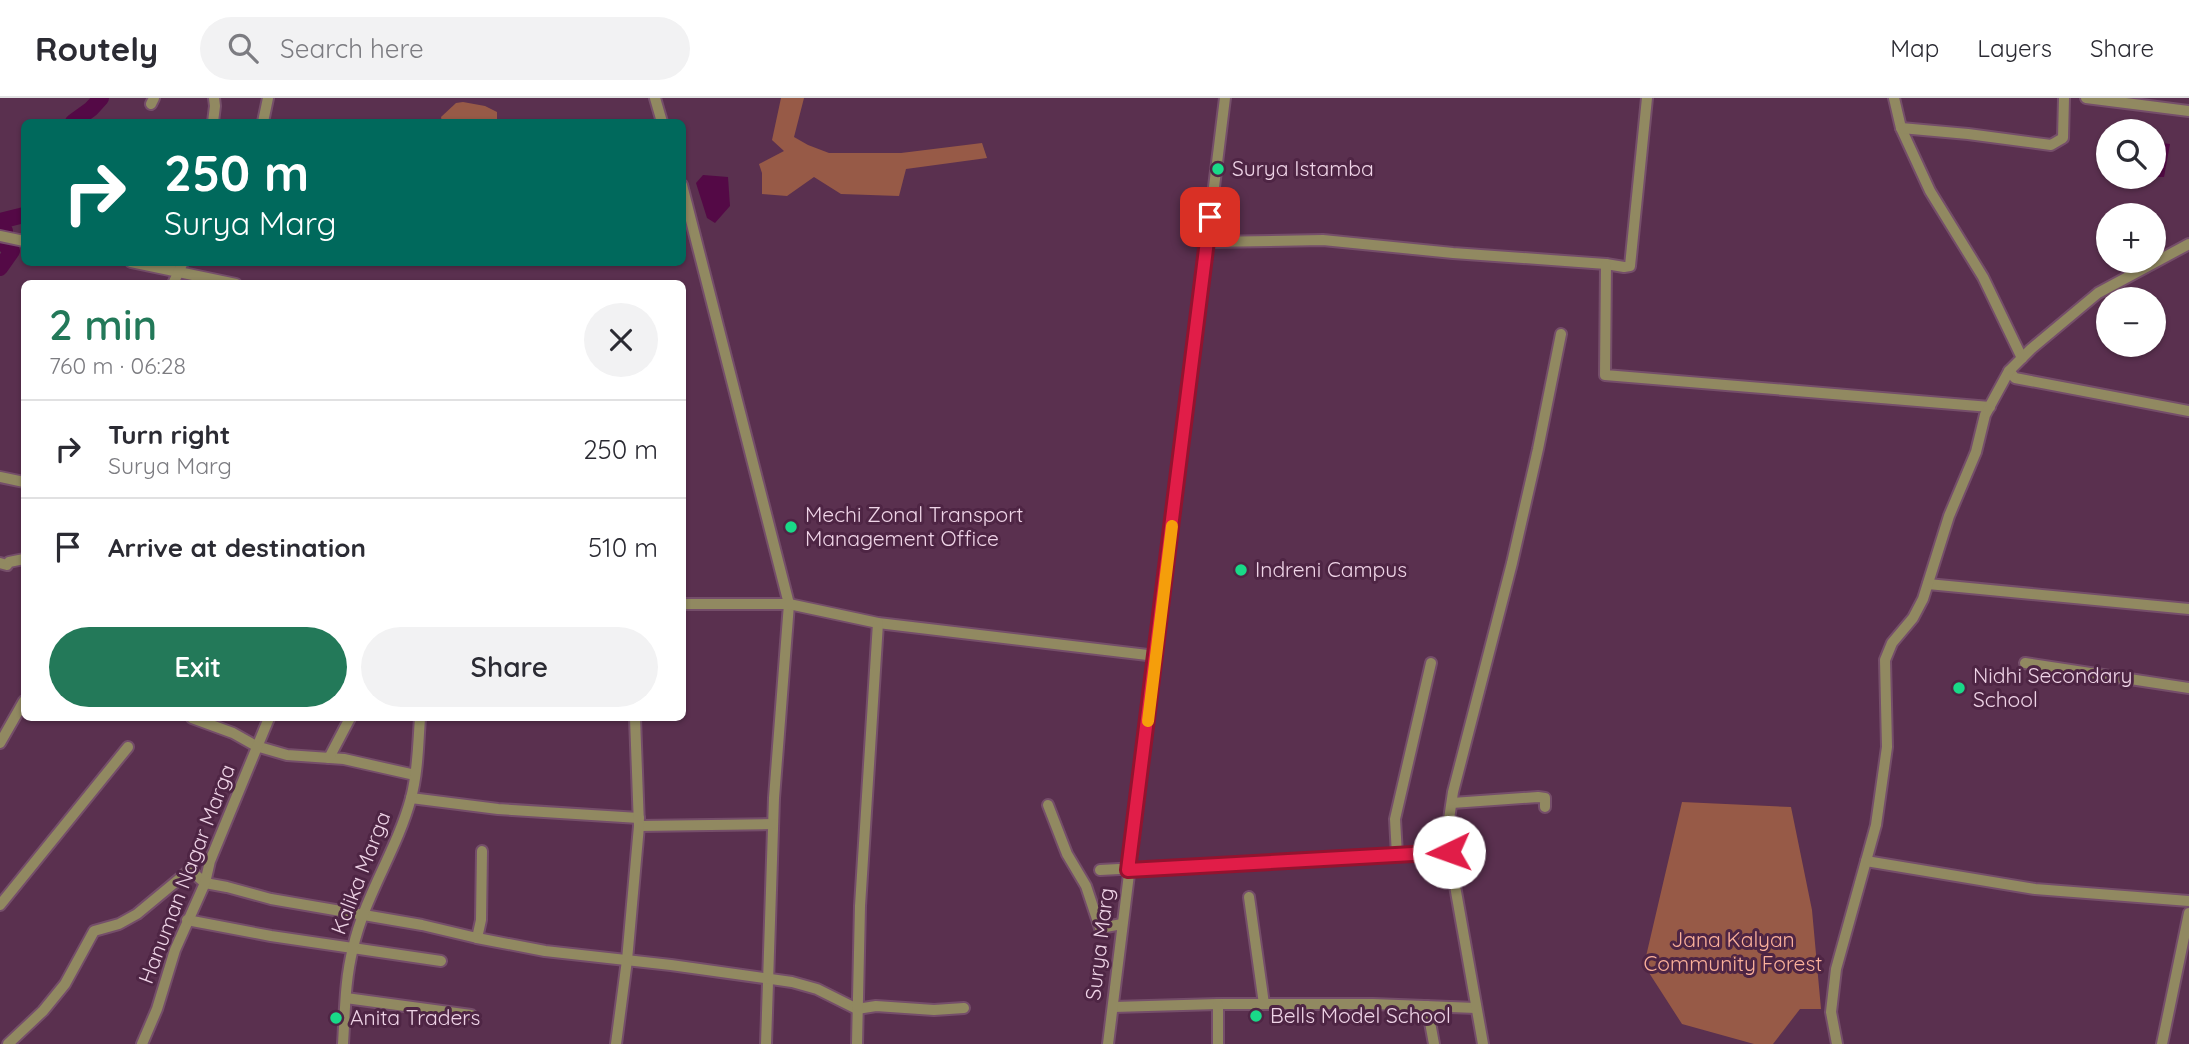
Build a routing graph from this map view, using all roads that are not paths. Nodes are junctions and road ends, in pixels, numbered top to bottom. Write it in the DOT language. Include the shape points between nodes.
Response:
graph roads {
  1 [pos="214,98"];
  2 [pos="268,98"];
  3 [pos="655,98"];
  4 [pos="1225,98"];
  5 [pos="1647,98"];
  6 [pos="1894,98"];
  7 [pos="2064,98"];
  8 [pos="2086,98"];
  9 [pos="2189,111"];
  10 [pos="213,119"];
  11 [pos="264,119"];
  12 [pos="661,119"];
  13 [pos="1901,128"];
  14 [pos="686,201"];
  15 [pos="0,236"];
  16 [pos="21,240"];
  17 [pos="1207,242"];
  18 [pos="2189,244"];
  19 [pos="1606,264"];
  20 [pos="181,267"];
  21 [pos="223,280"];
  22 [pos="1561,334"];
  23 [pos="2022,358"];
  24 [pos="2009,371"];
  25 [pos="1990,407"];
  26 [pos="2189,411"];
  27 [pos="0,477"];
  28 [pos="21,481"];
  29 [pos="21,560"];
  30 [pos="0,563"];
  31 [pos="1928,584"];
  32 [pos="686,604"];
  33 [pos="789,604"];
  34 [pos="2189,609"];
  35 [pos="878,623"];
  36 [pos="1156,656"];
  37 [pos="1431,663"];
  38 [pos="2025,663"];
  39 [pos="2189,688"];
  40 [pos="21,706"];
  41 [pos="200,721"];
  42 [pos="268,721"];
  43 [pos="348,721"];
  44 [pos="420,721"];
  45 [pos="635,721"];
  46 [pos="2,735"];
  47 [pos="256,746"];
  48 [pos="128,747"];
  49 [pos="329,758"];
  50 [pos="415,775"];
  51 [pos="411,798"];
  52 [pos="1452,803"];
  53 [pos="1048,805"];
  54 [pos="1545,807"];
  55 [pos="639,822"];
  56 [pos="773,824"];
  57 [pos="482,851"];
  58 [pos="1449,852"];
  59 [pos="1397,855"];
  60 [pos="1866,861"];
  61 [pos="1100,870"];
  62 [pos="1128,870"];
  63 [pos="205,883"];
  64 [pos="1249,897"];
  65 [pos="2189,901"];
  66 [pos="0,905"];
  67 [pos="2189,913"];
  68 [pos="363,915"];
  69 [pos="187,920"];
  70 [pos="1122,923"];
  71 [pos="477,939"];
  72 [pos="352,948"];
  73 [pos="627,960"];
  74 [pos="441,961"];
  75 [pos="768,980"];
  76 [pos="346,998"];
  77 [pos="1218,1004"];
  78 [pos="1264,1004"];
  79 [pos="1427,1006"];
  80 [pos="1113,1007"];
  81 [pos="964,1008"];
  82 [pos="1476,1008"];
  83 [pos="857,1009"];
  84 [pos="471,1015"];
  85 [pos="8,1044"];
  86 [pos="142,1044"];
  87 [pos="342,1044"];
  88 [pos="616,1044"];
  89 [pos="766,1044"];
  90 [pos="856,1044"];
  91 [pos="1108,1044"];
  92 [pos="1217,1044"];
  93 [pos="1434,1044"];
  94 [pos="1483,1044"];
  95 [pos="1836,1044"];
  96 [pos="2162,1044"];
  1 -- 10 [label="street"];
  2 -- 11 [label="street"];
  3 -- 12 [label="street"];
  4 -- 17 [label="street, Surya Marg"];
  5 -- 19 [label="street" via="1632,260 1624,267"];
  6 -- 13 [label="street"];
  7 -- 13 [label="street" via="2063,138 2051,145"];
  8 -- 9 [label="street"];
  13 -- 23 [label="street" via="1930,191 1983,277"];
  14 -- 33 [label="street"];
  15 -- 16 [label="street"];
  17 -- 19 [label="street" via="1323,240"];
  17 -- 36 [label="street, Surya Marg"];
  18 -- 23 [label="street" via="2098,293"];
  19 -- 25 [label="street" via="1605,374"];
  20 -- 21 [label="street"];
  22 -- 52 [label="street" via="1520,529"];
  23 -- 24 [label="street"];
  24 -- 25 [label="street"];
  24 -- 26 [label="street" via="2015,378"];
  25 -- 31 [label="street"];
  27 -- 28 [label="street"];
  29 -- 30 [label="street"];
  31 -- 34 [label="street"];
  31 -- 60 [label="street" via="1913,618 1892,643 1885,660 1887,747"];
  32 -- 33 [label="street"];
  33 -- 35 [label="street"];
  33 -- 56 [label="street"];
  35 -- 36 [label="street"];
  35 -- 83 [label="street"];
  36 -- 62 [label="street, Surya Marg"];
  37 -- 59 [label="street" via="1395,819"];
  38 -- 39 [label="street"];
  40 -- 46 [label="street"];
  41 -- 47 [label="street"];
  42 -- 47 [label="street, Hanuman Nagar Marga"];
  43 -- 49 [label="street"];
  44 -- 50 [label="street, Kalika Marga"];
  45 -- 55 [label="street"];
  47 -- 49 [label="street" via="287,755"];
  47 -- 63 [label="street, Hanuman Nagar Marga"];
  48 -- 66 [label="street"];
  49 -- 50 [label="street"];
  50 -- 51 [label="street, Kalika Marga"];
  51 -- 55 [label="street"];
  51 -- 68 [label="street, Kalika Marga"];
  52 -- 54 [label="street" via="1538,797 1545,798"];
  52 -- 58 [label="street"];
  53 -- 70 [label="street" via="1100,928"];
  55 -- 56 [label="street"];
  55 -- 73 [label="street"];
  56 -- 75 [label="street"];
  57 -- 71 [label="street"];
  58 -- 59 [label="street"];
  58 -- 82 [label="street"];
  59 -- 62 [label="street"];
  60 -- 65 [label="street" via="2035,888"];
  60 -- 95 [label="street" via="1836,969 1832,1012"];
  61 -- 62 [label="street"];
  62 -- 70 [label="street, Surya Marg"];
  63 -- 68 [label="street"];
  63 -- 69 [label="street, Hanuman Nagar Marga"];
  63 -- 85 [label="street" via="190,870 137,915 94,932 65,984"];
  64 -- 78 [label="street"];
  67 -- 96 [label="street"];
  68 -- 71 [label="street"];
  68 -- 72 [label="street, Kalika Marga"];
  69 -- 72 [label="street"];
  69 -- 86 [label="street, Hanuman Nagar Marga"];
  70 -- 80 [label="street, Surya Marg"];
  71 -- 73 [label="street"];
  72 -- 74 [label="street"];
  72 -- 76 [label="street, Kalika Marga"];
  73 -- 75 [label="street"];
  73 -- 88 [label="street"];
  75 -- 83 [label="street" via="817,989"];
  75 -- 89 [label="street"];
  76 -- 84 [label="street"];
  76 -- 87 [label="street, Kalika Marga"];
  77 -- 78 [label="street"];
  77 -- 80 [label="street"];
  77 -- 92 [label="street"];
  78 -- 79 [label="street"];
  79 -- 82 [label="street"];
  79 -- 93 [label="street"];
  80 -- 91 [label="street, Surya Marg"];
  81 -- 83 [label="street"];
  82 -- 94 [label="street"];
  83 -- 90 [label="street"];
}
